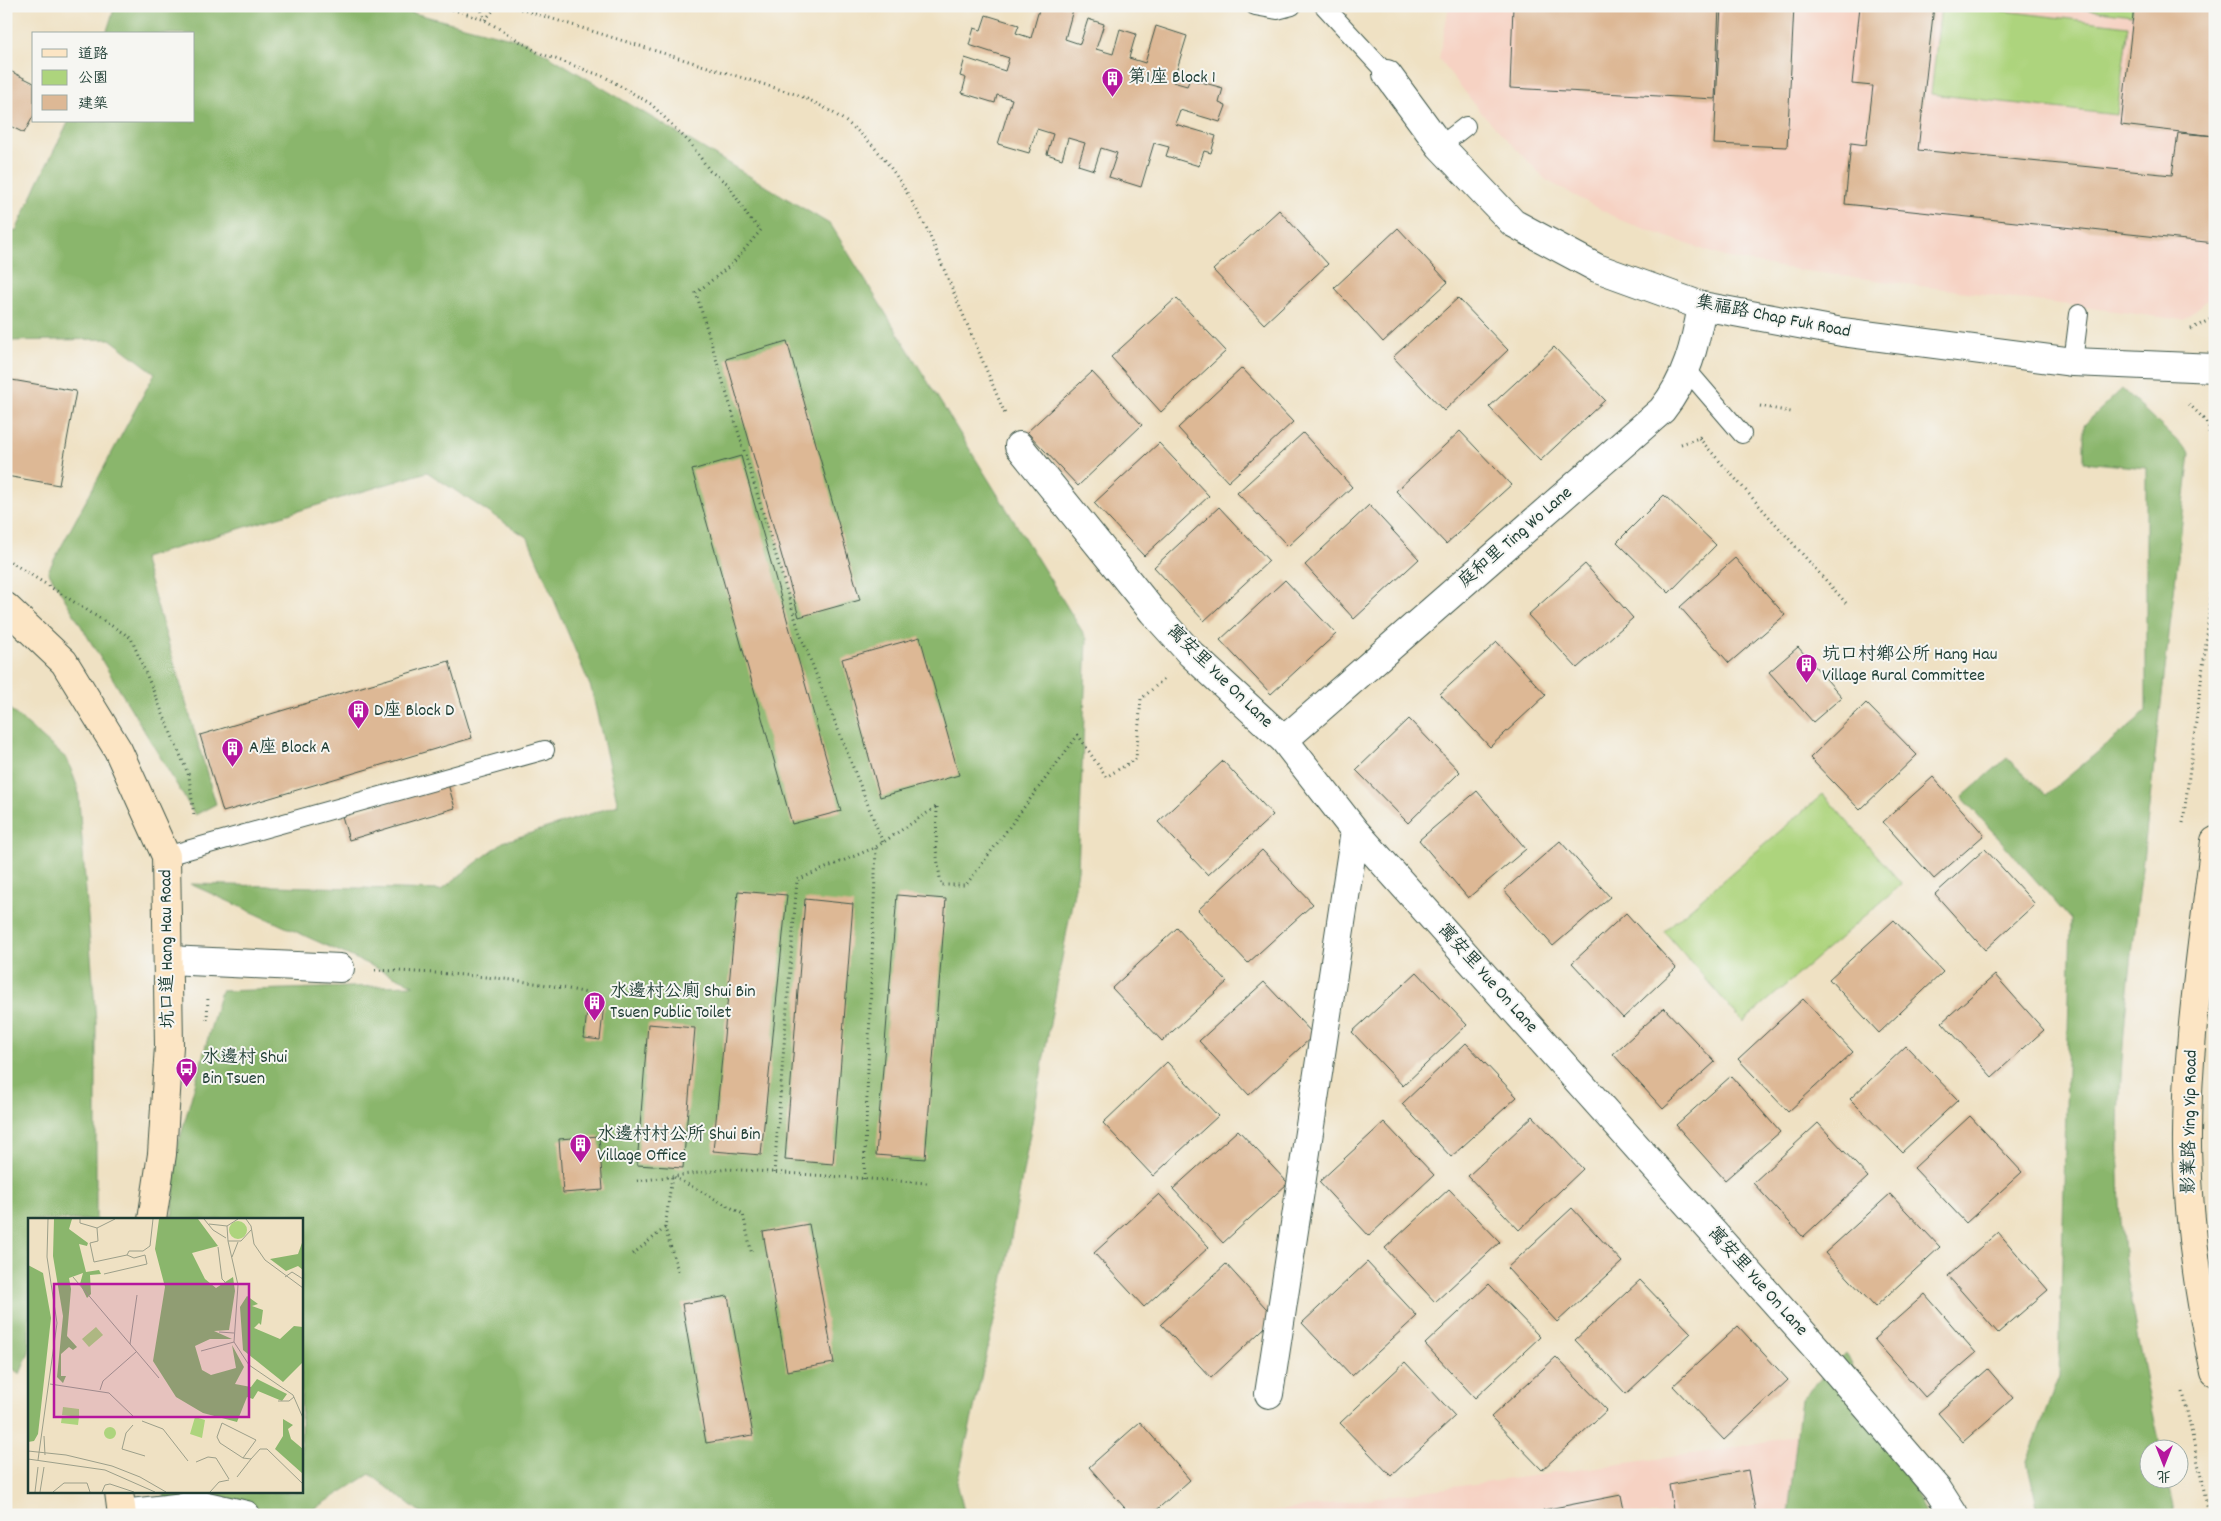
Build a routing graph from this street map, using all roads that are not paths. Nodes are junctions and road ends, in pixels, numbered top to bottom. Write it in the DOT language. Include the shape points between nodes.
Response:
graph roads {
  1 [pos="1255,6"];
  2 [pos="1292,6"];
  3 [pos="1324,6"];
  4 [pos="1387,74"];
  5 [pos="1466,126"];
  6 [pos="1440,146"];
  7 [pos="1702,306"];
  8 [pos="2079,314"];
  9 [pos="2073,362"];
  10 [pos="2215,368"];
  11 [pos="1687,370"];
  12 [pos="1742,434"];
  13 [pos="1019,446"];
  14 [pos="6,607"];
  15 [pos="1284,740"];
  16 [pos="545,750"];
  17 [pos="1355,831"];
  18 [pos="2215,841"];
  19 [pos="166,856"];
  20 [pos="168,960"];
  21 [pos="340,968"];
  22 [pos="152,1218"];
  23 [pos="2215,1372"];
  24 [pos="1269,1394"];
  25 [pos="121,1507"];
  26 [pos="246,1515"];
  27 [pos="1954,1515"];
  1 -- 2 [label="lane" via="1277,10"];
  3 -- 4 [label="lane"];
  4 -- 6 [label="street, 集福路 Chap Fuk Road"];
  5 -- 6 [label="lane"];
  6 -- 7 [label="street, 集福路 Chap Fuk Road" via="1513,222 1598,268"];
  7 -- 9 [label="street, 集福路 Chap Fuk Road" via="1842,332"];
  7 -- 11 [label="street, 庭和里 Ting Wo Lane"];
  8 -- 9 [label="lane"];
  9 -- 10 [label="street, 集福路 Chap Fuk Road"];
  11 -- 12 [label="lane"];
  11 -- 15 [label="street, 庭和里 Ting Wo Lane" via="1662,410"];
  13 -- 15 [label="street, 寓安里 Yue On Lane" via="1152,612 1191,654"];
  14 -- 19 [label="main road, 坑口道 Hang Hau Road" via="64,662 118,750"];
  15 -- 17 [label="street, 寓安里 Yue On Lane"];
  16 -- 19 [label="lane"];
  17 -- 24 [label="street"];
  17 -- 27 [label="street, 寓安里 Yue On Lane" via="1818,1350 1938,1490"];
  18 -- 23 [label="main road, 影業路 Ying Yip Road" via="2189,1075 2187,1146 2198,1286"];
  19 -- 20 [label="main road, 坑口道 Hang Hau Road"];
  20 -- 21 [label="street"];
  20 -- 22 [label="main road, 坑口道 Hang Hau Road" via="169,1046 162,1154"];
  25 -- 26 [label="street" via="202,1505"];
}
